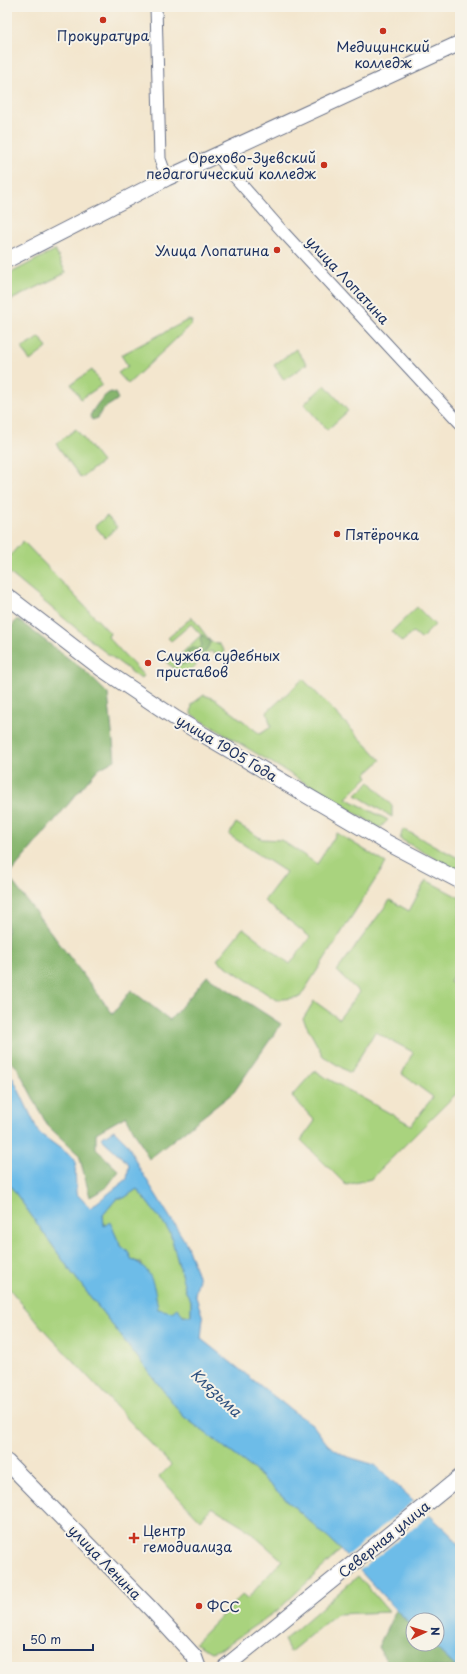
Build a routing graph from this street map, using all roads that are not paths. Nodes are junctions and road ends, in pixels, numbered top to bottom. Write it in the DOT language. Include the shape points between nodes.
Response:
graph roads {
  1 [pos="156,7"];
  2 [pos="460,43"];
  3 [pos="218,154"];
  4 [pos="167,178"];
  5 [pos="7,260"];
  6 [pos="460,423"];
  7 [pos="7,596"];
  8 [pos="460,881"];
  9 [pos="7,1462"];
  10 [pos="460,1477"];
  11 [pos="198,1667"];
  12 [pos="225,1667"];
  1 -- 4 [label="street" via="160,159"];
  2 -- 3 [label="street"];
  3 -- 4 [label="street"];
  3 -- 6 [label="street, улица Лопатина" via="226,167 269,216"];
  4 -- 5 [label="street"];
  7 -- 8 [label="street, улица 1905 Года" via="102,669 175,718 386,842"];
  9 -- 11 [label="street, улица Ленина" via="151,1609 194,1656"];
  10 -- 12 [label="street, Северная улица"];
}
